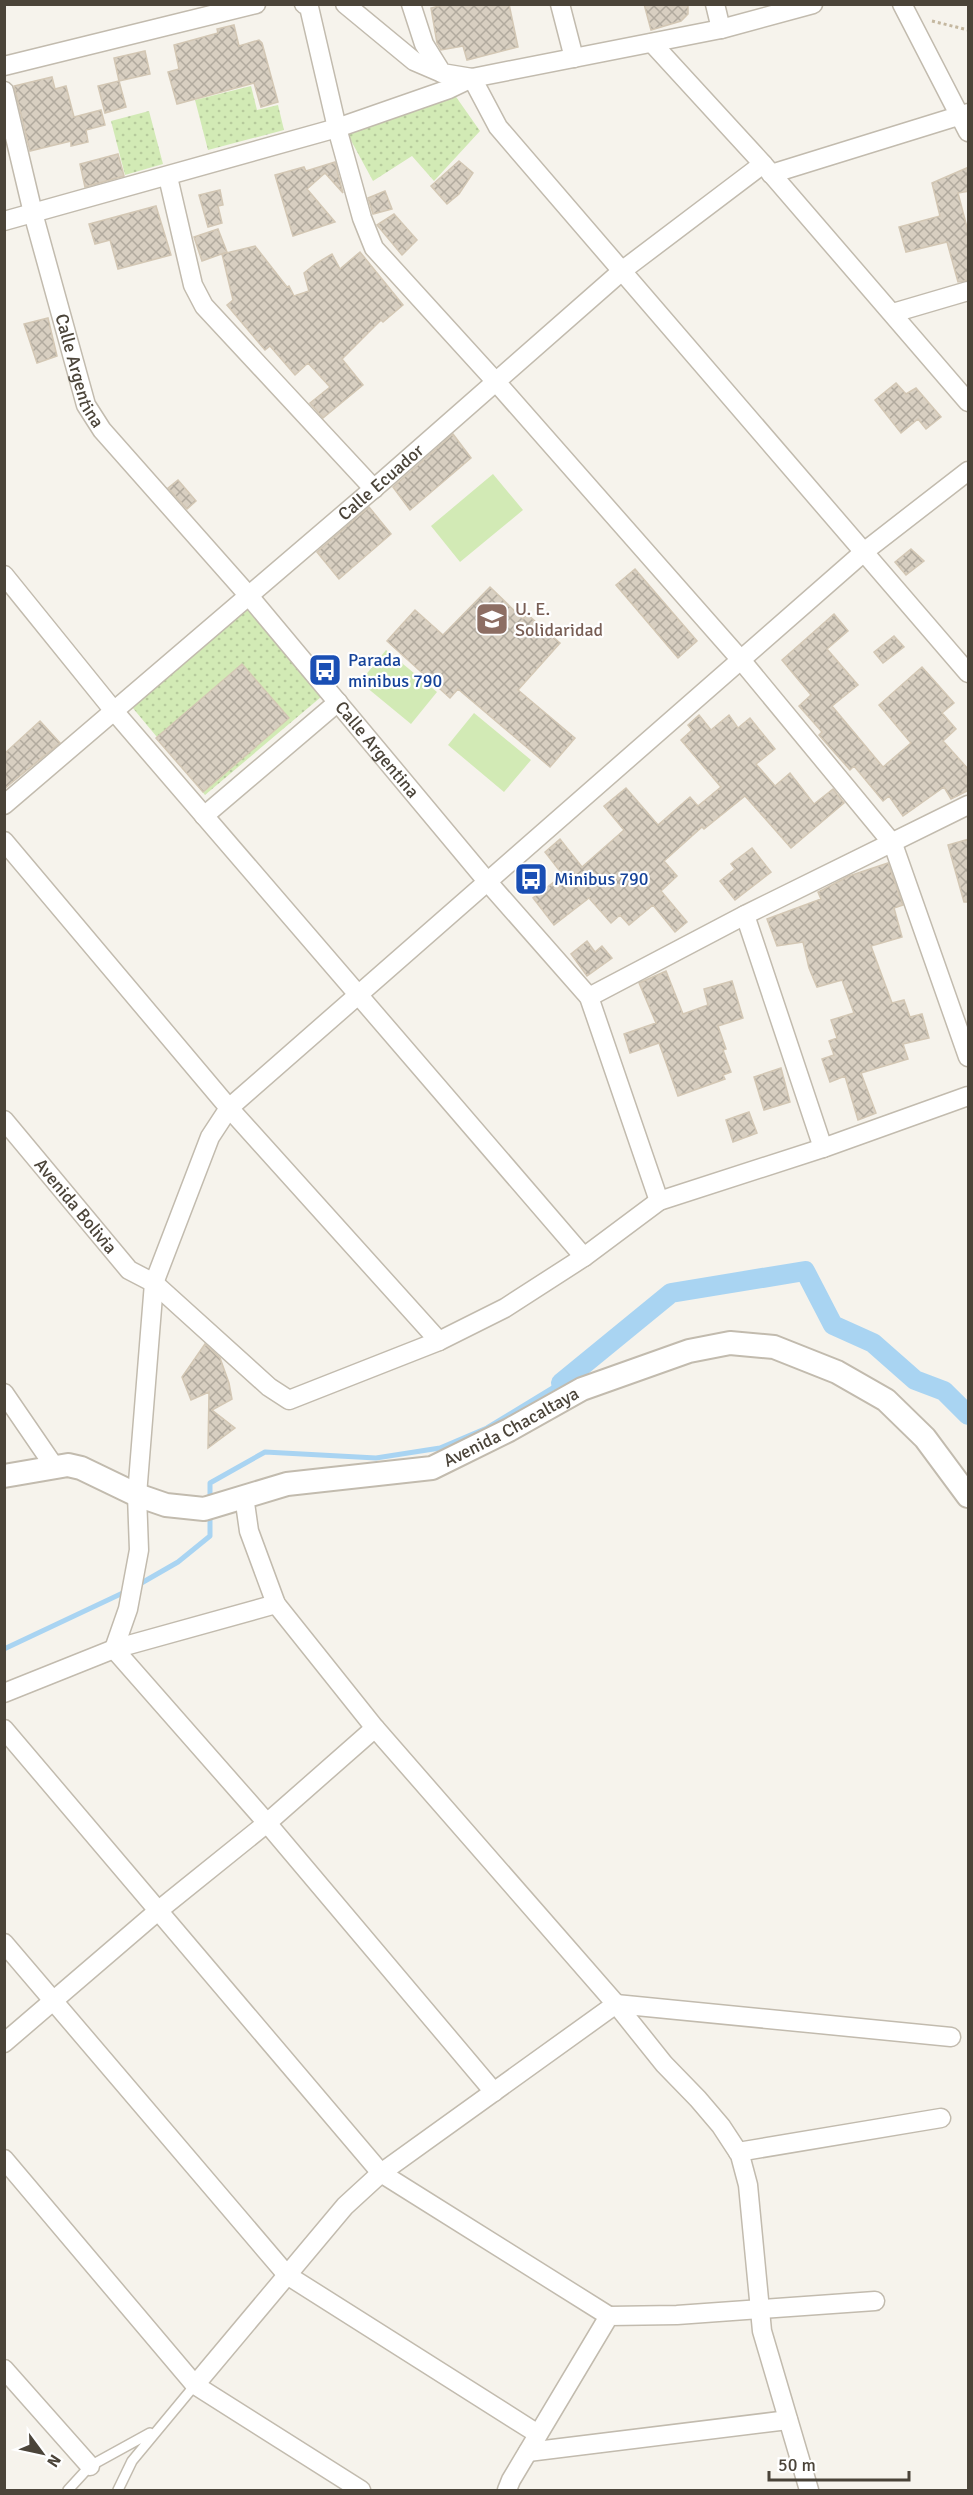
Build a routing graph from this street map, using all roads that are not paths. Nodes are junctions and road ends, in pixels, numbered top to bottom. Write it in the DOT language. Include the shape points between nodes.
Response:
graph roads {
  1 [pos="256,4"];
  2 [pos="304,4"];
  3 [pos="345,4"];
  4 [pos="411,4"];
  5 [pos="560,4"];
  6 [pos="715,4"];
  7 [pos="813,4"];
  8 [pos="902,4"];
  9 [pos="721,29"];
  10 [pos="652,44"];
  11 [pos="574,58"];
  12 [pos="4,66"];
  13 [pos="442,73"];
  14 [pos="472,78"];
  15 [pos="4,91"];
  16 [pos="964,114"];
  17 [pos="337,128"];
  18 [pos="969,132"];
  19 [pos="767,169"];
  20 [pos="168,177"];
  21 [pos="33,213"];
  22 [pos="4,221"];
  23 [pos="623,270"];
  24 [pos="969,291"];
  25 [pos="893,313"];
  26 [pos="497,383"];
  27 [pos="969,402"];
  28 [pos="969,471"];
  29 [pos="374,489"];
  30 [pos="865,551"];
  31 [pos="4,576"];
  32 [pos="249,596"];
  33 [pos="741,660"];
  34 [pos="969,673"];
  35 [pos="338,702"];
  36 [pos="114,711"];
  37 [pos="4,805"];
  38 [pos="969,805"];
  39 [pos="204,816"];
  40 [pos="4,841"];
  41 [pos="893,844"];
  42 [pos="486,880"];
  43 [pos="745,915"];
  44 [pos="358,994"];
  45 [pos="589,997"];
  46 [pos="969,1057"];
  47 [pos="969,1096"];
  48 [pos="229,1108"];
  49 [pos="4,1120"];
  50 [pos="823,1148"];
  51 [pos="659,1201"];
  52 [pos="584,1257"];
  53 [pos="154,1283"];
  54 [pos="439,1341"];
  55 [pos="4,1393"];
  56 [pos="54,1466"];
  57 [pos="4,1476"];
  58 [pos="137,1495"];
  59 [pos="244,1496"];
  60 [pos="969,1496"];
  61 [pos="276,1604"];
  62 [pos="114,1649"];
  63 [pos="4,1693"];
  64 [pos="375,1728"];
  65 [pos="4,1729"];
  66 [pos="267,1823"];
  67 [pos="159,1910"];
  68 [pos="4,1943"];
  69 [pos="53,2001"];
  70 [pos="616,2004"];
  71 [pos="951,2037"];
  72 [pos="4,2043"];
  73 [pos="494,2092"];
  74 [pos="941,2118"];
  75 [pos="738,2152"];
  76 [pos="4,2159"];
  77 [pos="381,2173"];
  78 [pos="287,2275"];
  79 [pos="875,2301"];
  80 [pos="760,2309"];
  81 [pos="609,2316"];
  82 [pos="4,2369"];
  83 [pos="195,2385"];
  84 [pos="788,2420"];
  85 [pos="155,2431"];
  86 [pos="538,2434"];
  87 [pos="528,2452"];
  88 [pos="90,2466"];
  89 [pos="68,2490"];
  90 [pos="118,2490"];
  91 [pos="361,2490"];
  92 [pos="507,2490"];
  93 [pos="809,2490"];
  1 -- 12 [label="street"];
  2 -- 17 [label="street" via="309,7"];
  3 -- 13 [label="street" via="414,61"];
  4 -- 13 [label="street" via="424,44"];
  5 -- 11 [label="street"];
  6 -- 9 [label="street"];
  7 -- 9 [label="street"];
  8 -- 16 [label="street"];
  9 -- 10 [label="street"];
  10 -- 11 [label="street"];
  10 -- 19 [label="street"];
  11 -- 14 [label="street"];
  13 -- 14 [label="street"];
  14 -- 17 [label="street"];
  14 -- 23 [label="street" via="498,127"];
  15 -- 21 [label="street, Calle Argentina"];
  16 -- 18 [label="street"];
  16 -- 19 [label="street, Calle Ecuador"];
  17 -- 20 [label="street"];
  17 -- 26 [label="street" via="374,248"];
  19 -- 23 [label="street, Calle Ecuador"];
  19 -- 25 [label="street"];
  20 -- 21 [label="street"];
  20 -- 29 [label="street" via="194,285 204,306"];
  21 -- 22 [label="street"];
  21 -- 32 [label="street, Calle Argentina" via="86,405 102,430"];
  23 -- 26 [label="street, Calle Ecuador"];
  23 -- 30 [label="street"];
  24 -- 25 [label="street"];
  25 -- 27 [label="street"];
  26 -- 29 [label="street, Calle Ecuador"];
  26 -- 33 [label="street"];
  28 -- 30 [label="street"];
  29 -- 32 [label="street, Calle Ecuador"];
  30 -- 33 [label="street"];
  30 -- 34 [label="street"];
  31 -- 36 [label="street"];
  32 -- 35 [label="street, Calle Argentina"];
  32 -- 36 [label="street, Calle Ecuador"];
  33 -- 41 [label="street"];
  33 -- 42 [label="street"];
  35 -- 39 [label="street"];
  35 -- 42 [label="street, Calle Argentina"];
  36 -- 37 [label="street, Calle Ecuador"];
  36 -- 39 [label="street"];
  38 -- 41 [label="street"];
  39 -- 44 [label="street"];
  40 -- 48 [label="street"];
  41 -- 43 [label="street"];
  41 -- 46 [label="street"];
  42 -- 44 [label="street"];
  42 -- 45 [label="street, Calle Argentina"];
  43 -- 45 [label="street"];
  43 -- 50 [label="street"];
  44 -- 48 [label="street"];
  44 -- 52 [label="street"];
  45 -- 51 [label="street, Calle Argentina"];
  47 -- 50 [label="street"];
  48 -- 53 [label="street" via="210,1137"];
  48 -- 54 [label="street"];
  49 -- 53 [label="street, Avenida Bolivia" via="129,1270"];
  50 -- 51 [label="street"];
  51 -- 52 [label="street"];
  52 -- 54 [label="street" via="505,1308"];
  53 -- 54 [label="street, Avenida Bolivia" via="269,1388 290,1400"];
  53 -- 58 [label="street"];
  55 -- 56 [label="street"];
  56 -- 57 [label="street, Avenida Chacaltaya"];
  56 -- 58 [label="street, Avenida Chacaltaya" via="81,1467"];
  58 -- 59 [label="street, Avenida Chacaltaya" via="166,1505 204,1509"];
  58 -- 62 [label="street" via="138,1550 128,1609"];
  59 -- 60 [label="street, Avenida Chacaltaya" via="287,1484 432,1468 582,1389 689,1351 730,1343 774,1347 837,1372 886,1400 925,1438"];
  59 -- 61 [label="street" via="249,1531"];
  61 -- 62 [label="street"];
  61 -- 64 [label="street"];
  62 -- 63 [label="street"];
  62 -- 66 [label="street"];
  64 -- 66 [label="street"];
  64 -- 70 [label="street"];
  65 -- 67 [label="street"];
  66 -- 67 [label="street"];
  66 -- 73 [label="street"];
  67 -- 69 [label="street"];
  67 -- 77 [label="street"];
  68 -- 69 [label="street"];
  69 -- 72 [label="street"];
  69 -- 78 [label="street"];
  70 -- 71 [label="street"];
  70 -- 73 [label="street"];
  70 -- 75 [label="street" via="721,2126"];
  73 -- 77 [label="street"];
  74 -- 75 [label="street"];
  75 -- 80 [label="street" via="748,2185"];
  76 -- 83 [label="street"];
  77 -- 78 [label="street" via="345,2206"];
  77 -- 81 [label="street"];
  78 -- 83 [label="street"];
  78 -- 86 [label="street"];
  79 -- 80 [label="street"];
  80 -- 81 [label="street"];
  80 -- 84 [label="street" via="762,2331"];
  81 -- 86 [label="street"];
  82 -- 88 [label="street"];
  83 -- 85 [label="lane"];
  83 -- 91 [label="street"];
  84 -- 87 [label="street"];
  84 -- 93 [label="street"];
  85 -- 88 [label="lane"];
  85 -- 90 [label="lane" via="132,2461"];
  86 -- 87 [label="street"];
  87 -- 92 [label="street"];
  88 -- 89 [label="lane"];
}
